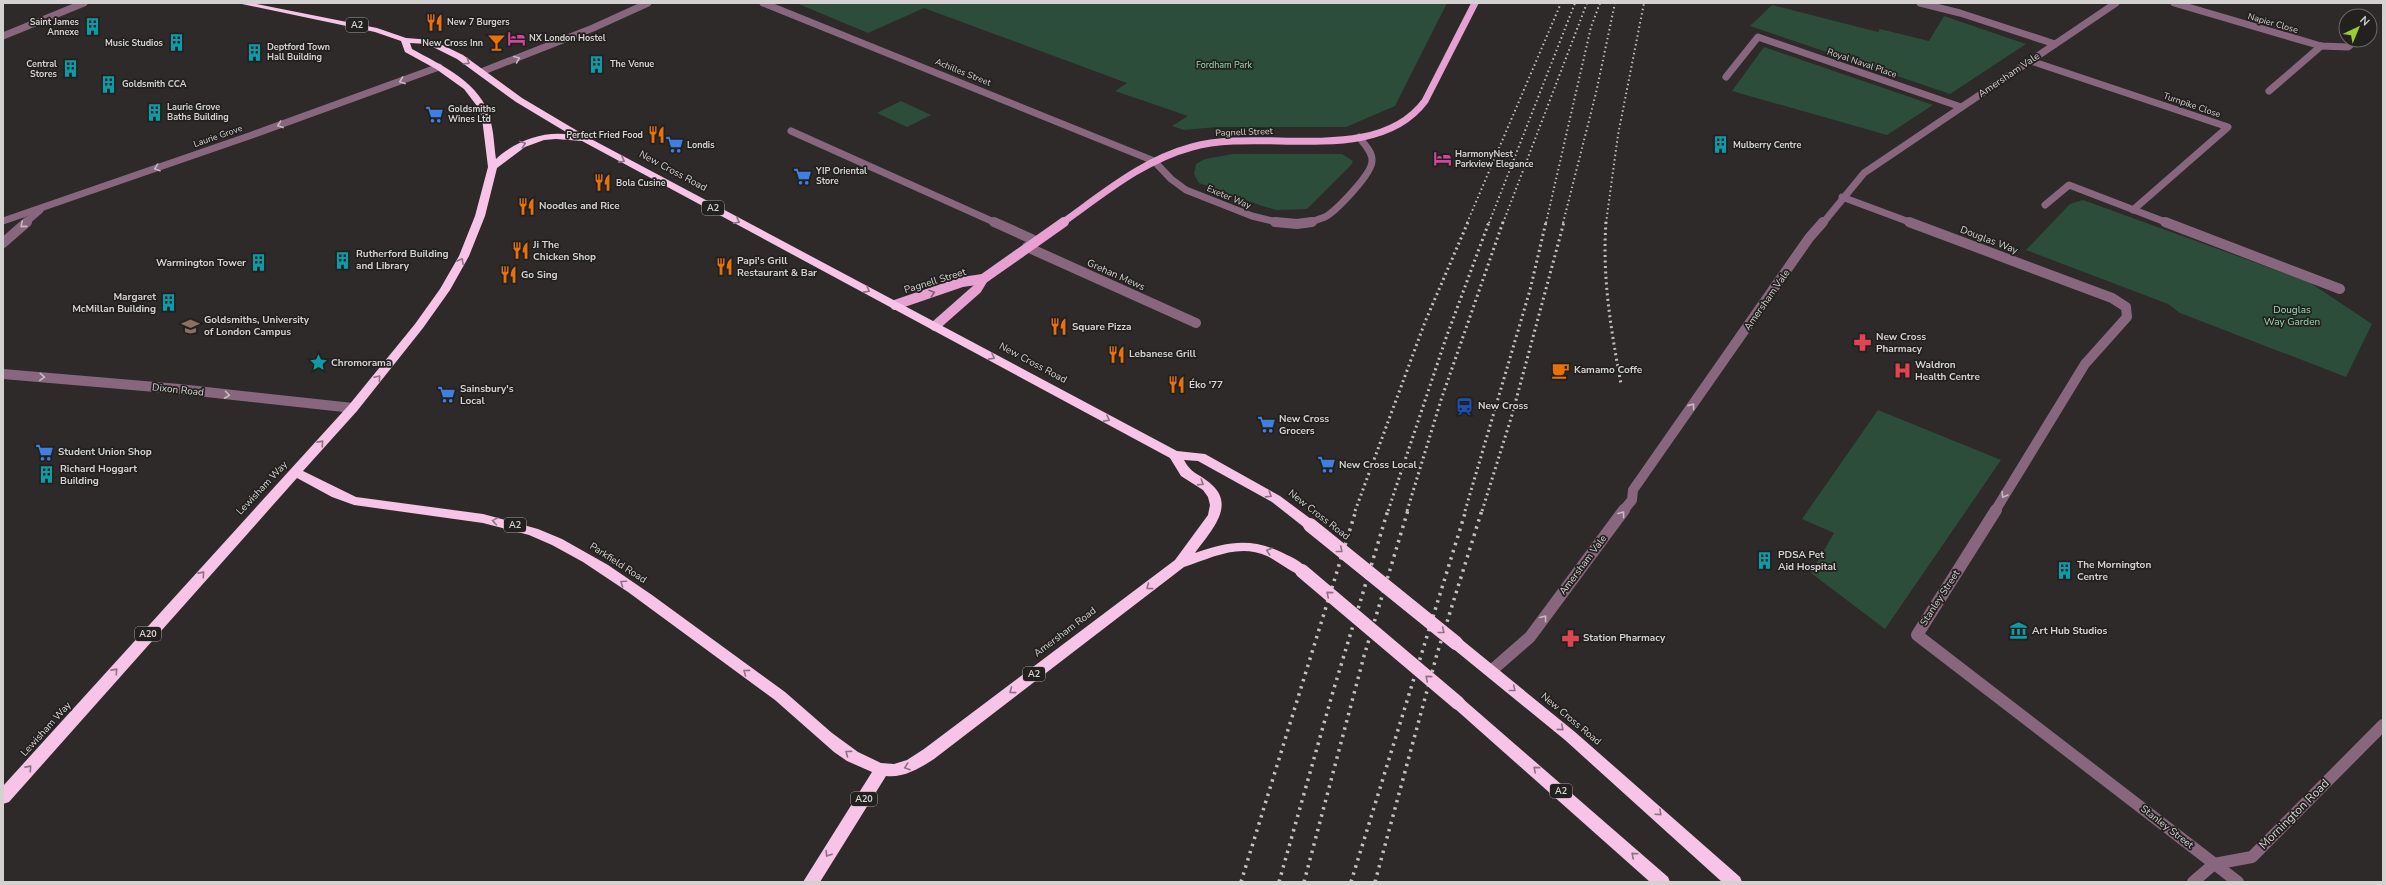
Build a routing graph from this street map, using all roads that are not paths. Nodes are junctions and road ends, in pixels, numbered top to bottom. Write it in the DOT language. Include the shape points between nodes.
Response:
graph roads {
  1 [pos="84,3"];
  2 [pos="241,3"];
  3 [pos="648,3"];
  4 [pos="763,3"];
  5 [pos="1475,3"];
  6 [pos="1920,3"];
  7 [pos="1957,3"];
  8 [pos="2116,3"];
  9 [pos="2174,3"];
  10 [pos="1960,13"];
  11 [pos="3,36"];
  12 [pos="405,40"];
  13 [pos="2055,44"];
  14 [pos="2321,46"];
  15 [pos="2338,47"];
  16 [pos="2031,61"];
  17 [pos="439,67"];
  18 [pos="481,72"];
  19 [pos="1726,77"];
  20 [pos="2269,91"];
  21 [pos="1961,107"];
  22 [pos="791,131"];
  23 [pos="1359,137"];
  24 [pos="588,141"];
  25 [pos="1154,161"];
  26 [pos="492,166"];
  27 [pos="1842,197"];
  28 [pos="2045,205"];
  29 [pos="44,208"];
  30 [pos="2133,210"];
  31 [pos="3,221"];
  32 [pos="1036,241"];
  33 [pos="3,243"];
  34 [pos="1027,247"];
  35 [pos="983,279"];
  36 [pos="2340,289"];
  37 [pos="895,305"];
  38 [pos="2126,307"];
  39 [pos="1196,323"];
  40 [pos="935,326"];
  41 [pos="3,374"];
  42 [pos="353,408"];
  43 [pos="1175,455"];
  44 [pos="295,472"];
  45 [pos="1180,563"];
  46 [pos="1491,671"];
  47 [pos="2383,725"];
  48 [pos="882,770"];
  49 [pos="3,797"];
  50 [pos="2214,864"];
  51 [pos="811,882"];
  52 [pos="1662,882"];
  53 [pos="1734,882"];
  54 [pos="2193,882"];
  55 [pos="2238,882"];
  1 -- 11 [label="street"];
  2 -- 12 [label="highway, New Cross Road / A2" via="377,30"];
  18 -- 3 [label="street, one-way" via="593,28"];
  4 -- 25 [label="street, Achilles Street"];
  5 -- 23 [label="main road, Pagnell Street" via="1425,101 1417,111 1388,128"];
  6 -- 10 [label="street"];
  7 -- 10 [label="street"];
  8 -- 13 [label="street, Amersham Vale"];
  9 -- 14 [label="street, Napier Close"];
  10 -- 13 [label="street"];
  12 -- 17 [label="highway, Lewisham Way" via="408,50"];
  12 -- 18 [label="highway, New Cross Road / A2, one-way" via="434,44"];
  13 -- 16 [label="street, Amersham Vale"];
  14 -- 15 [label="street, Napier Close"];
  14 -- 20 [label="street"];
  16 -- 21 [label="street, Amersham Vale"];
  16 -- 30 [label="street, Turnpike Close" via="2228,127"];
  17 -- 26 [label="highway, Lewisham Way" via="467,87 481,106 486,118"];
  17 -- 29 [label="street, Laurie Grove, one-way"];
  18 -- 24 [label="highway, New Cross Road / A2" via="519,100"];
  19 -- 21 [label="street, Royal Naval Place" via="1758,37"];
  21 -- 27 [label="street, Amersham Vale" via="1864,173"];
  22 -- 32 [label="street"];
  23 -- 25 [label="main road, Pagnell Street" via="1214,142"];
  23 -- 25 [label="street, Exeter Way" via="1373,155 1373,164 1337,207 1325,217 1308,222 1278,222 1250,217 1183,189"];
  26 -- 24 [label="highway, A2, one-way" via="505,154 530,142 557,136"];
  24 -- 37 [label="highway, New Cross Road / A2, one-way"];
  25 -- 32 [label="main road, Pagnell Street"];
  42 -- 26 [label="highway, Lewisham Way, one-way" via="415,332 445,290 464,256 480,216"];
  27 -- 38 [label="street, Douglas Way" via="2112,298"];
  46 -- 27 [label="street, Amersham Vale, one-way" via="1530,637 1632,500 1633,490 1804,248 1813,231"];
  28 -- 30 [label="street" via="2069,185"];
  29 -- 31 [label="street, Laurie Grove"];
  29 -- 33 [label="street, one-way"];
  30 -- 36 [label="street"];
  32 -- 34 [label="main road, Pagnell Street"];
  34 -- 35 [label="main road, Pagnell Street"];
  34 -- 39 [label="street, Grehan Mews"];
  37 -- 35 [label="main road, Pagnell Street, one-way" via="962,282"];
  35 -- 40 [label="main road, Pagnell Street" via="977,289"];
  37 -- 40 [label="highway, New Cross Road / A2"];
  38 -- 50 [label="street, Stanley Street, one-way" via="2127,316 2085,364 1917,635"];
  40 -- 43 [label="highway, New Cross Road / A2, one-way"];
  41 -- 42 [label="street, Dixon Road, one-way"];
  44 -- 42 [label="highway, Lewisham Way, one-way"];
  43 -- 45 [label="highway, Amersham Road / A2, one-way" via="1184,473 1207,487 1214,496 1216,505 1214,516"];
  43 -- 46 [label="highway, New Cross Road / A2, one-way, bridge" via="1201,457 1265,492 1310,525"];
  48 -- 44 [label="highway, Parkfield Road / A2, one-way" via="849,754 780,696 696,635 617,578 557,542 505,522 354,501"];
  49 -- 44 [label="highway, Lewisham Way / A20, one-way"];
  45 -- 48 [label="highway, Amersham Road / A2, one-way" via="929,754 914,764 898,770"];
  52 -- 45 [label="highway, A2, one-way, bridge" via="1458,703 1280,555 1249,546 1231,546"];
  46 -- 53 [label="highway, New Cross Road / A2, one-way" via="1636,792"];
  47 -- 50 [label="street, Mornington Road" via="2252,856"];
  48 -- 51 [label="highway, A20, one-way"];
  50 -- 54 [label="street, Mornington Road"];
  50 -- 55 [label="street, Stanley Street"];
}
